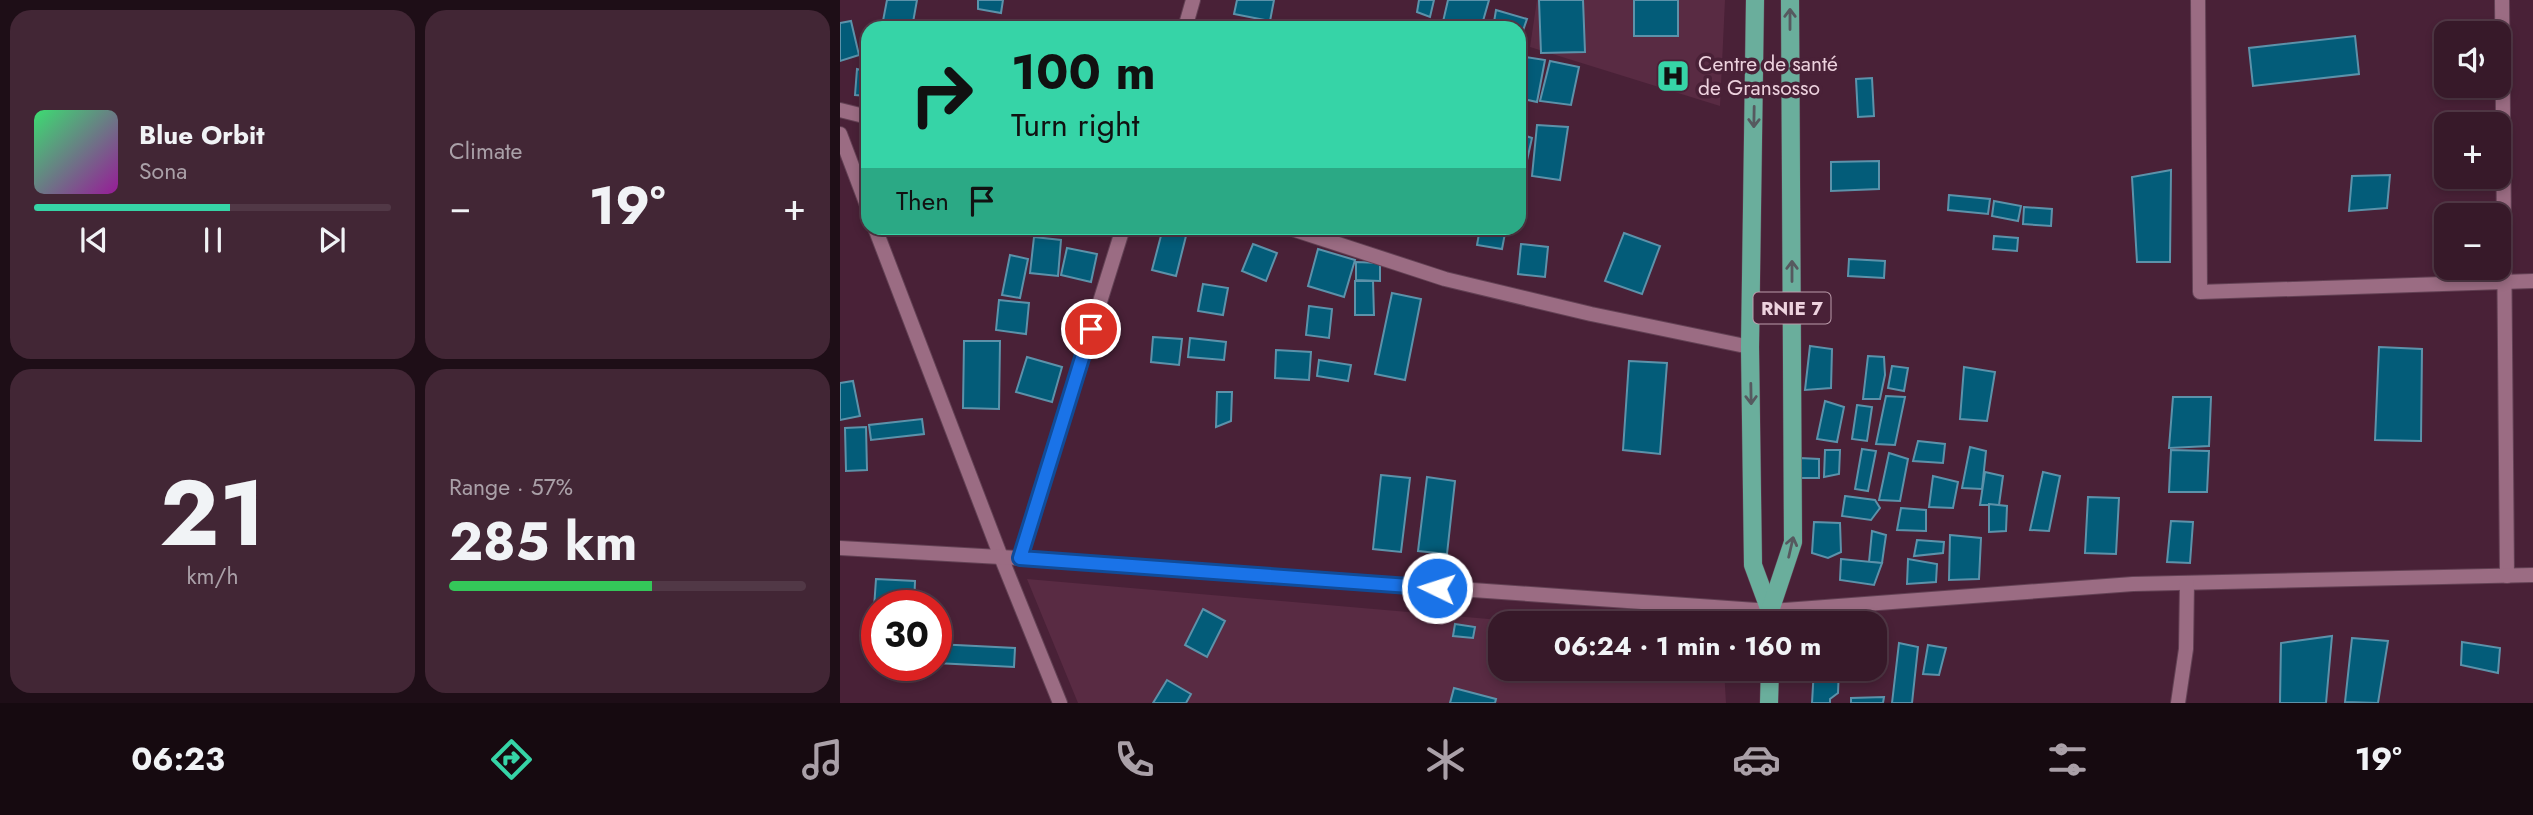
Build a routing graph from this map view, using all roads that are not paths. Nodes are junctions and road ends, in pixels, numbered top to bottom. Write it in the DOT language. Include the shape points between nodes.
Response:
graph roads {
  1 [pos="1193,0"];
  2 [pos="1755,0"];
  3 [pos="1790,0"];
  4 [pos="2198,0"];
  5 [pos="2502,0"];
  6 [pos="1187,21"];
  7 [pos="840,110"];
  8 [pos="861,115"];
  9 [pos="840,134"];
  10 [pos="861,190"];
  11 [pos="878,235"];
  12 [pos="1121,235"];
  13 [pos="1310,235"];
  14 [pos="2533,281"];
  15 [pos="2504,282"];
  16 [pos="1751,347"];
  17 [pos="840,548"];
  18 [pos="1000,557"];
  19 [pos="1020,558"];
  20 [pos="2533,575"];
  21 [pos="2507,576"];
  22 [pos="2187,583"];
  23 [pos="1694,611"];
  24 [pos="1768,611"];
  25 [pos="1772,611"];
  26 [pos="1836,611"];
  27 [pos="1770,681"];
  28 [pos="1060,703"];
  29 [pos="1769,703"];
  30 [pos="2178,703"];
  1 -- 6 [label="street"];
  2 -- 16 [label="main road, RNIE 7 / RNIE 7, one-way"];
  25 -- 3 [label="main road, RNIE 7 / RNIE 7, one-way" via="1793,542"];
  4 -- 15 [label="street" via="2200,292"];
  5 -- 15 [label="street"];
  7 -- 8 [label="street"];
  9 -- 10 [label="street"];
  11 -- 18 [label="street"];
  12 -- 19 [label="street"];
  13 -- 16 [label="street" via="1445,279"];
  14 -- 15 [label="street"];
  15 -- 21 [label="street"];
  16 -- 24 [label="main road, RNIE 7 / RNIE 7, one-way" via="1753,565"];
  17 -- 18 [label="street"];
  18 -- 19 [label="street"];
  18 -- 28 [label="street"];
  19 -- 23 [label="street"];
  20 -- 21 [label="street"];
  21 -- 22 [label="street"];
  22 -- 26 [label="street"];
  22 -- 30 [label="street" via="2186,649"];
  27 -- 29 [label="main road"];
}
